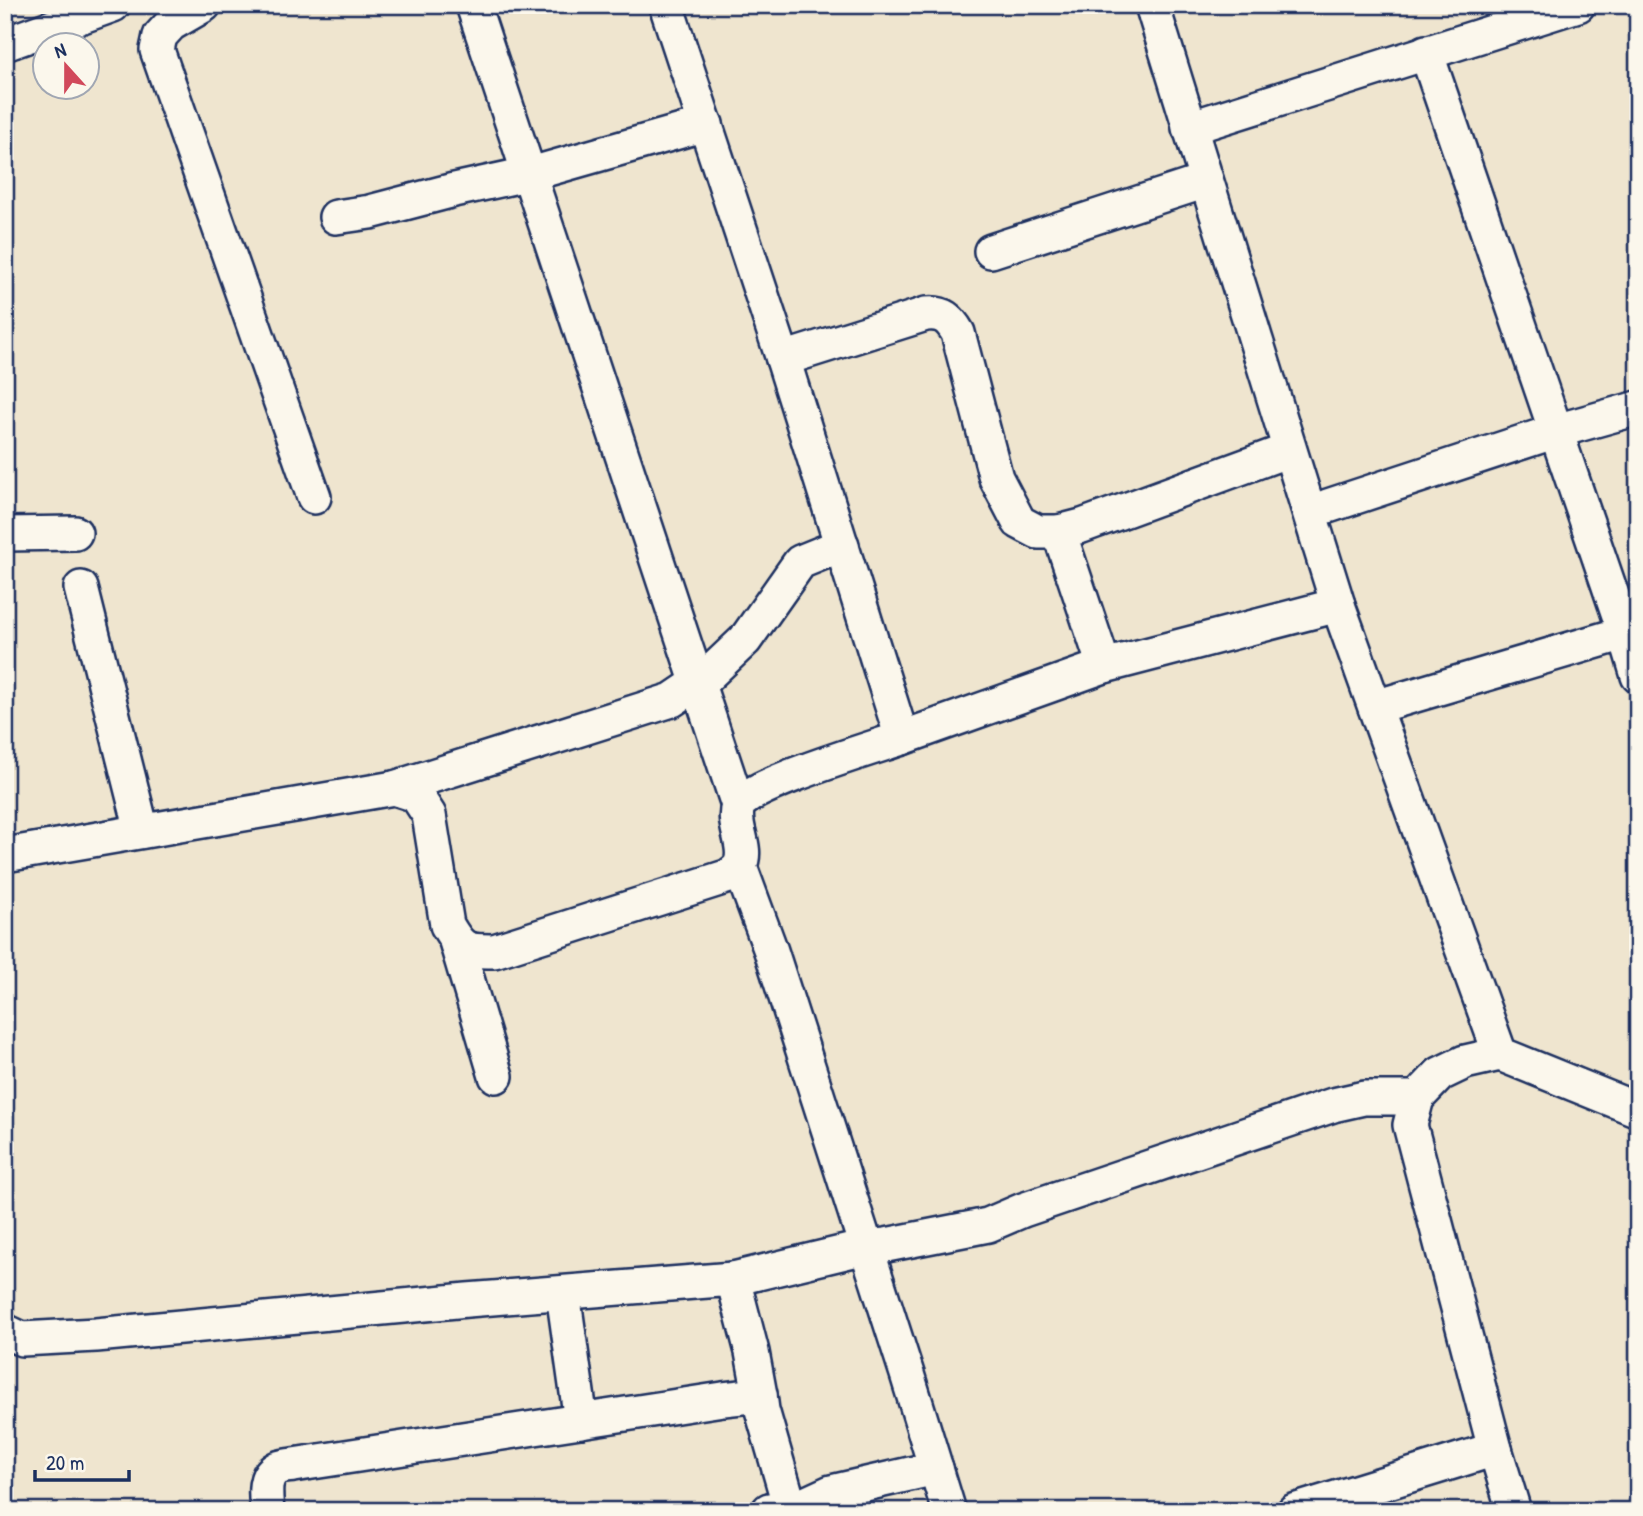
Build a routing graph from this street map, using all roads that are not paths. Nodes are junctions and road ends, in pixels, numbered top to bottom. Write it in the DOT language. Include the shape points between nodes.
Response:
graph roads {
  1 [pos="113,5"];
  2 [pos="204,5"];
  3 [pos="473,5"];
  4 [pos="666,5"];
  5 [pos="1152,5"];
  6 [pos="1578,5"];
  7 [pos="5,44"];
  8 [pos="1426,52"];
  9 [pos="706,124"];
  10 [pos="1189,128"];
  11 [pos="528,173"];
  12 [pos="1206,181"];
  13 [pos="336,217"];
  14 [pos="991,251"];
  15 [pos="783,359"];
  16 [pos="1638,408"];
  17 [pos="1556,431"];
  18 [pos="1289,450"];
  19 [pos="314,497"];
  20 [pos="1328,506"];
  21 [pos="1059,532"];
  22 [pos="75,533"];
  23 [pos="5,534"];
  24 [pos="842,545"];
  25 [pos="81,588"];
  26 [pos="1338,605"];
  27 [pos="1631,631"];
  28 [pos="1104,666"];
  29 [pos="1638,676"];
  30 [pos="697,683"];
  31 [pos="1375,707"];
  32 [pos="902,738"];
  33 [pos="394,788"];
  34 [pos="737,805"];
  35 [pos="142,831"];
  36 [pos="5,855"];
  37 [pos="740,867"];
  38 [pos="456,941"];
  39 [pos="1500,1054"];
  40 [pos="496,1076"];
  41 [pos="1417,1098"];
  42 [pos="1638,1110"];
  43 [pos="866,1247"];
  44 [pos="733,1279"];
  45 [pos="563,1293"];
  46 [pos="5,1331"];
  47 [pos="761,1395"];
  48 [pos="582,1421"];
  49 [pos="1495,1449"];
  50 [pos="936,1468"];
  51 [pos="783,1510"];
  52 [pos="267,1511"];
  53 [pos="949,1511"];
  54 [pos="1294,1511"];
  55 [pos="1514,1511"];
  1 -- 7 [label="street"];
  2 -- 19 [label="street" via="171,24 160,36 157,50"];
  3 -- 11 [label="street"];
  4 -- 9 [label="street"];
  5 -- 10 [label="street"];
  6 -- 8 [label="street"];
  8 -- 10 [label="street"];
  8 -- 17 [label="street"];
  9 -- 11 [label="street"];
  9 -- 15 [label="street"];
  10 -- 12 [label="street"];
  11 -- 13 [label="street"];
  11 -- 30 [label="street"];
  12 -- 14 [label="street"];
  12 -- 18 [label="street"];
  15 -- 21 [label="street" via="926,314 944,315 958,333 996,478 1018,522 1038,532"];
  15 -- 24 [label="street"];
  16 -- 17 [label="street"];
  17 -- 20 [label="street"];
  17 -- 27 [label="street"];
  18 -- 21 [label="street"];
  18 -- 26 [label="street"];
  21 -- 28 [label="street"];
  22 -- 23 [label="street"];
  24 -- 30 [label="street" via="800,562 744,640"];
  24 -- 32 [label="street"];
  25 -- 35 [label="street"];
  26 -- 28 [label="street"];
  26 -- 31 [label="street"];
  27 -- 29 [label="street"];
  27 -- 31 [label="street"];
  28 -- 32 [label="street"];
  30 -- 33 [label="street" via="672,701"];
  30 -- 34 [label="street"];
  31 -- 39 [label="street"];
  32 -- 34 [label="street" via="770,783"];
  33 -- 35 [label="street"];
  33 -- 38 [label="street" via="415,794 429,815 447,925"];
  34 -- 37 [label="street" via="743,856"];
  35 -- 36 [label="street"];
  37 -- 38 [label="street" via="729,876 494,951 470,951"];
  37 -- 43 [label="street"];
  38 -- 40 [label="street"];
  39 -- 41 [label="street" via="1440,1074"];
  39 -- 42 [label="street"];
  41 -- 43 [label="street" via="1363,1098 1333,1105 988,1225"];
  41 -- 49 [label="street" via="1410,1125"];
  43 -- 44 [label="street"];
  43 -- 50 [label="street"];
  44 -- 45 [label="street"];
  44 -- 47 [label="street"];
  45 -- 46 [label="street" via="96,1335 22,1339"];
  45 -- 48 [label="street"];
  47 -- 48 [label="street"];
  47 -- 51 [label="street"];
  48 -- 52 [label="street" via="276,1469 265,1489"];
  49 -- 54 [label="street"];
  49 -- 55 [label="street"];
  50 -- 51 [label="street" via="831,1492"];
  50 -- 53 [label="street"];
}
